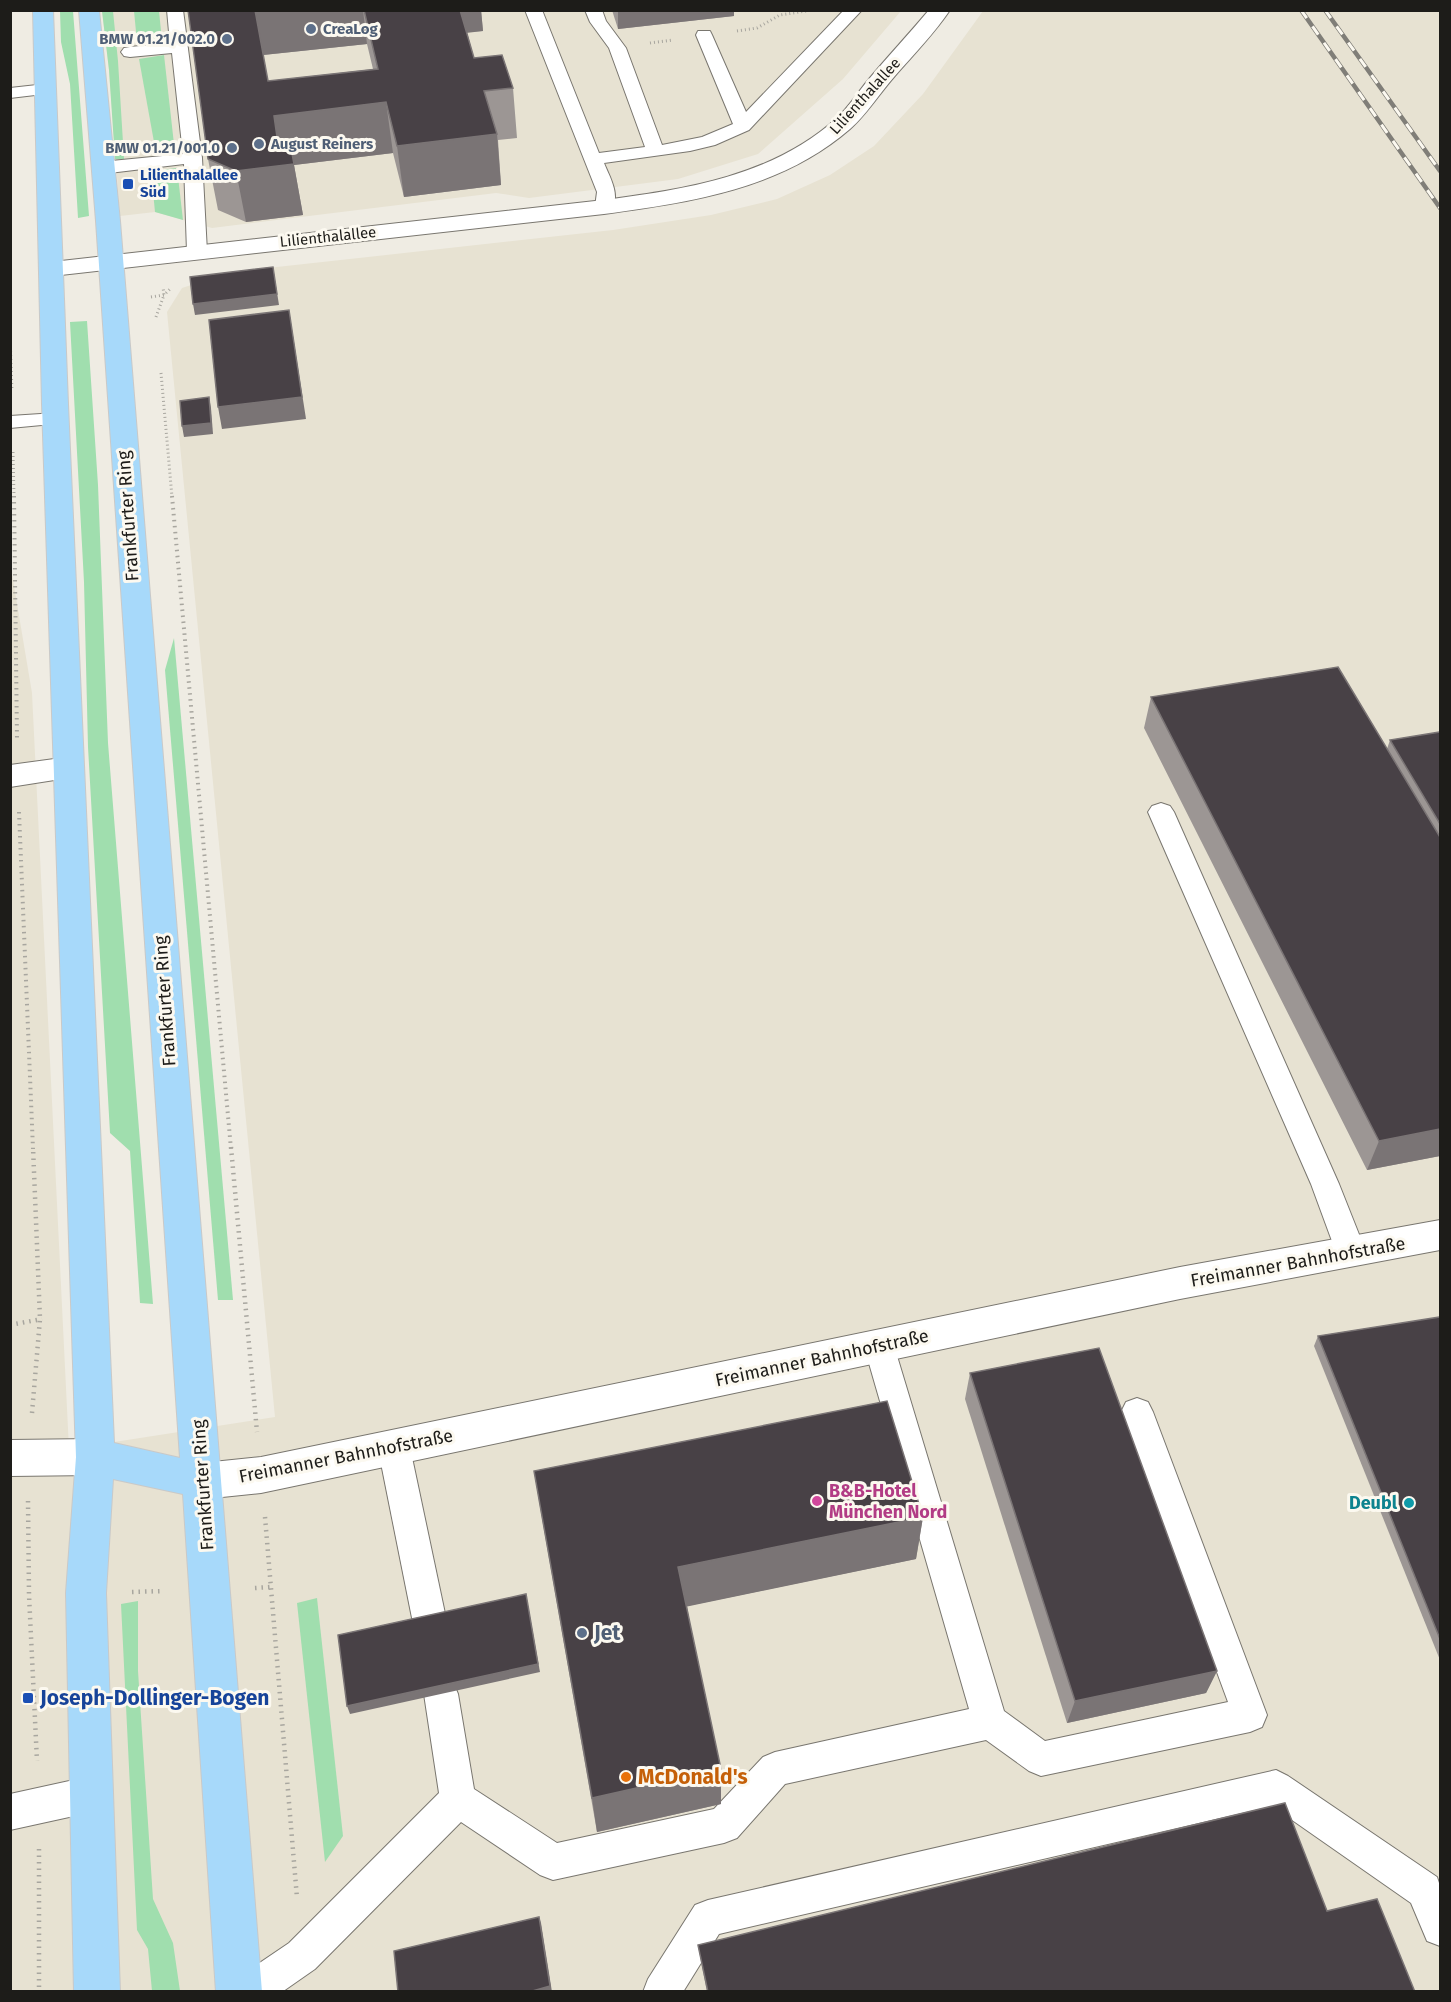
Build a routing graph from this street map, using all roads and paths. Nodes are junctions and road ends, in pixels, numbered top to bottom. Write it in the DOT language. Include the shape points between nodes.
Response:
graph roads {
  1 [pos="43,10"];
  2 [pos="89,10"];
  3 [pos="175,10"];
  4 [pos="533,10"];
  5 [pos="593,10"];
  6 [pos="854,10"];
  7 [pos="940,10"];
  8 [pos="704,35"];
  9 [pos="179,47"];
  10 [pos="130,52"];
  11 [pos="46,89"];
  12 [pos="10,93"];
  13 [pos="743,126"];
  14 [pos="655,151"];
  15 [pos="193,158"];
  16 [pos="594,159"];
  17 [pos="101,168"];
  18 [pos="604,207"];
  19 [pos="197,252"];
  20 [pos="160,256"];
  21 [pos="110,262"];
  22 [pos="52,269"];
  23 [pos="157,328"];
  24 [pos="10,335"];
  25 [pos="160,364"];
  26 [pos="56,419"];
  27 [pos="11,422"];
  28 [pos="69,768"];
  29 [pos="14,775"];
  30 [pos="1161,812"];
  31 [pos="1440,1235"];
  32 [pos="1351,1252"];
  33 [pos="879,1346"];
  34 [pos="1137,1412"];
  35 [pos="394,1448"];
  36 [pos="95,1457"];
  37 [pos="19,1458"];
  38 [pos="261,1475"];
  39 [pos="203,1481"];
  40 [pos="271,1587"];
  41 [pos="211,1589"];
  42 [pos="86,1593"];
  43 [pos="29,1595"];
  44 [pos="430,1623"];
  45 [pos="441,1694"];
  46 [pos="990,1722"];
  47 [pos="92,1794"];
  48 [pos="458,1799"];
  49 [pos="25,1809"];
  50 [pos="1440,1928"];
  51 [pos="302,1956"];
  52 [pos="39,1992"];
  53 [pos="98,1992"];
  54 [pos="239,1992"];
  55 [pos="249,1992"];
  56 [pos="661,1992"];
  1 -- 11 [label="main road"];
  2 -- 17 [label="main road, Frankfurter Ring"];
  3 -- 9 [label="lane"];
  4 -- 16 [label="lane"];
  5 -- 14 [label="lane" via="617,48"];
  6 -- 13 [label="lane"];
  7 -- 18 [label="street, Lilienthalallee" via="858,108 812,150 731,185"];
  8 -- 13 [label="lane"];
  9 -- 10 [label="lane"];
  9 -- 15 [label="lane"];
  11 -- 12 [label="lane"];
  11 -- 22 [label="main road"];
  13 -- 14 [label="lane" via="714,140"];
  14 -- 16 [label="lane"];
  15 -- 17 [label="lane"];
  15 -- 19 [label="lane"];
  16 -- 18 [label="lane" via="606,192"];
  17 -- 21 [label="main road, Frankfurter Ring"];
  18 -- 19 [label="street, Lilienthalallee"];
  19 -- 20 [label="street, Lilienthalallee"];
  20 -- 21 [label="street, Lilienthalallee"];
  20 -- 23 [label="path" via="164,296 156,316"];
  21 -- 22 [label="street, Lilienthalallee"];
  21 -- 39 [label="main road, Frankfurter Ring"];
  22 -- 26 [label="main road"];
  24 -- 27 [label="path"];
  25 -- 38 [label="path"];
  26 -- 27 [label="lane"];
  26 -- 28 [label="main road"];
  27 -- 29 [label="path"];
  28 -- 29 [label="street"];
  28 -- 36 [label="main road"];
  29 -- 37 [label="path" via="40,1319"];
  30 -- 32 [label="lane" via="1325,1184"];
  31 -- 32 [label="street, Freimanner Bahnhofstraße"];
  32 -- 33 [label="street, Freimanner Bahnhofstraße"];
  33 -- 35 [label="street, Freimanner Bahnhofstraße"];
  33 -- 46 [label="lane"];
  34 -- 46 [label="lane" via="1250,1716 1041,1760"];
  35 -- 38 [label="street, Freimanner Bahnhofstraße"];
  35 -- 44 [label="lane"];
  36 -- 37 [label="street"];
  36 -- 39 [label="main road"];
  36 -- 42 [label="main road"];
  37 -- 43 [label="path"];
  38 -- 39 [label="street, Freimanner Bahnhofstraße"];
  38 -- 40 [label="path"];
  39 -- 41 [label="main road, Frankfurter Ring"];
  40 -- 41 [label="path"];
  40 -- 51 [label="path"];
  41 -- 42 [label="path"];
  41 -- 54 [label="main road, Frankfurter Ring"];
  42 -- 43 [label="path"];
  42 -- 47 [label="main road"];
  43 -- 49 [label="path"];
  45 -- 48 [label="lane"];
  46 -- 48 [label="lane" via="775,1769 724,1825 553,1862"];
  47 -- 49 [label="lane"];
  47 -- 53 [label="main road"];
  48 -- 51 [label="lane"];
  49 -- 52 [label="path"];
  50 -- 56 [label="lane" via="1424,1890 1276,1788 708,1918"];
  51 -- 55 [label="lane"];
}
